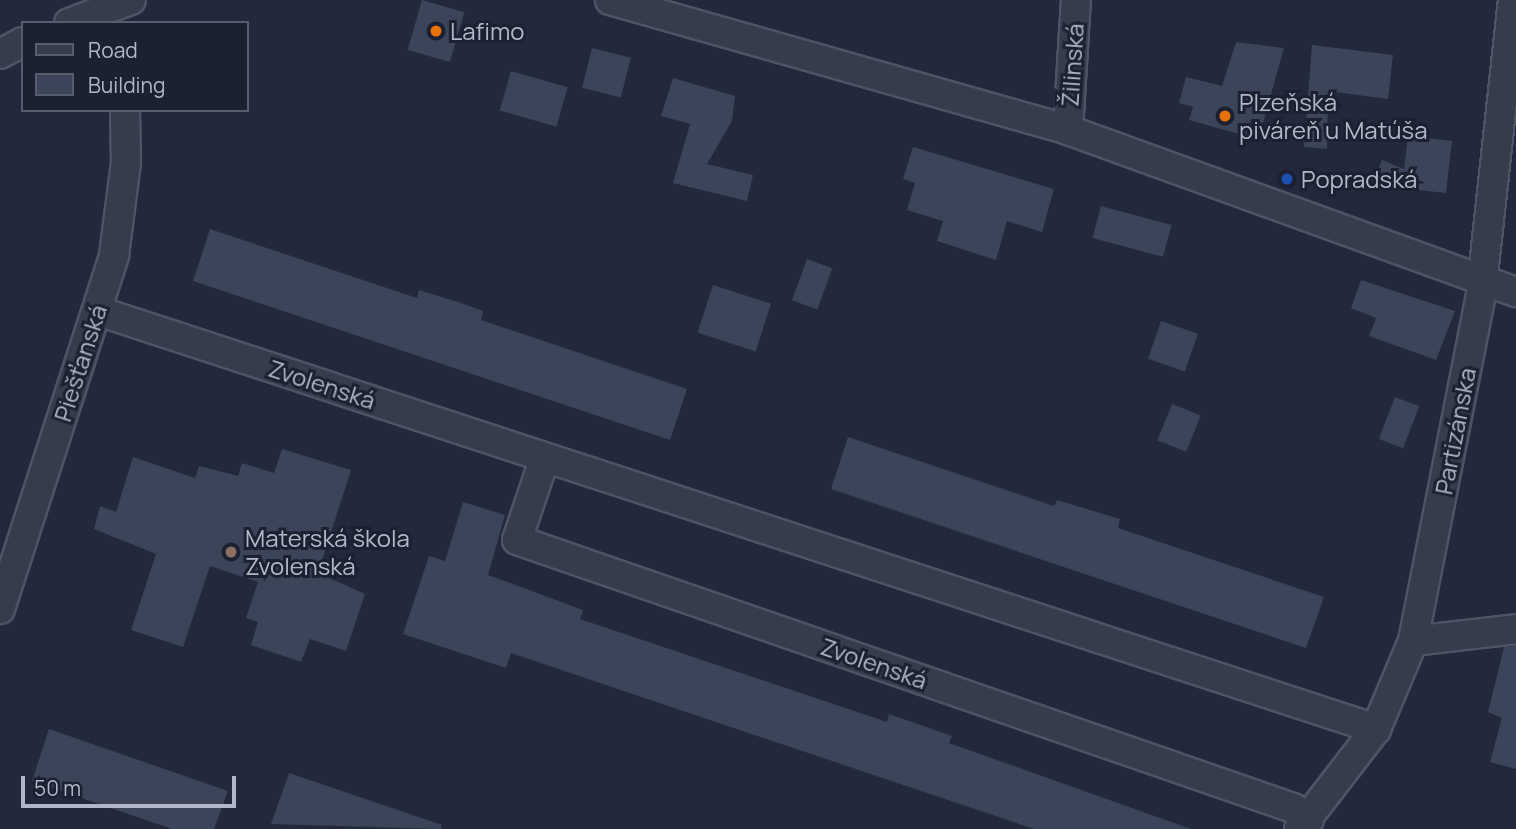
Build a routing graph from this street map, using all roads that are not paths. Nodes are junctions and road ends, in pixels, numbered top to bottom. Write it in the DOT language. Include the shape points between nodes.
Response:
graph roads {
  1 [pos="610,0"];
  2 [pos="1076,0"];
  3 [pos="1513,0"];
  4 [pos="121,10"];
  5 [pos="77,21"];
  6 [pos="21,43"];
  7 [pos="0,54"];
  8 [pos="125,112"];
  9 [pos="1068,130"];
  10 [pos="1481,274"];
  11 [pos="1516,292"];
  12 [pos="98,311"];
  13 [pos="544,460"];
  14 [pos="0,609"];
  15 [pos="1516,629"];
  16 [pos="1413,641"];
  17 [pos="1376,729"];
  18 [pos="1304,825"];
  1 -- 9 [label="street"];
  2 -- 9 [label="street, Žilinská"];
  3 -- 10 [label="street, Partizánska"];
  4 -- 5 [label="street"];
  6 -- 7 [label="street"];
  8 -- 12 [label="street, Piešťanská" via="126,163 114,255"];
  9 -- 10 [label="street"];
  10 -- 11 [label="street"];
  10 -- 16 [label="street, Partizánska"];
  12 -- 13 [label="street, Zvolenská"];
  12 -- 14 [label="street, Piešťanská"];
  13 -- 17 [label="street, Zvolenská"];
  13 -- 18 [label="street, Zvolenská" via="517,540 1293,808"];
  15 -- 16 [label="street"];
  16 -- 17 [label="street, Partizánska"];
  17 -- 18 [label="street, Partizánska"];
}
